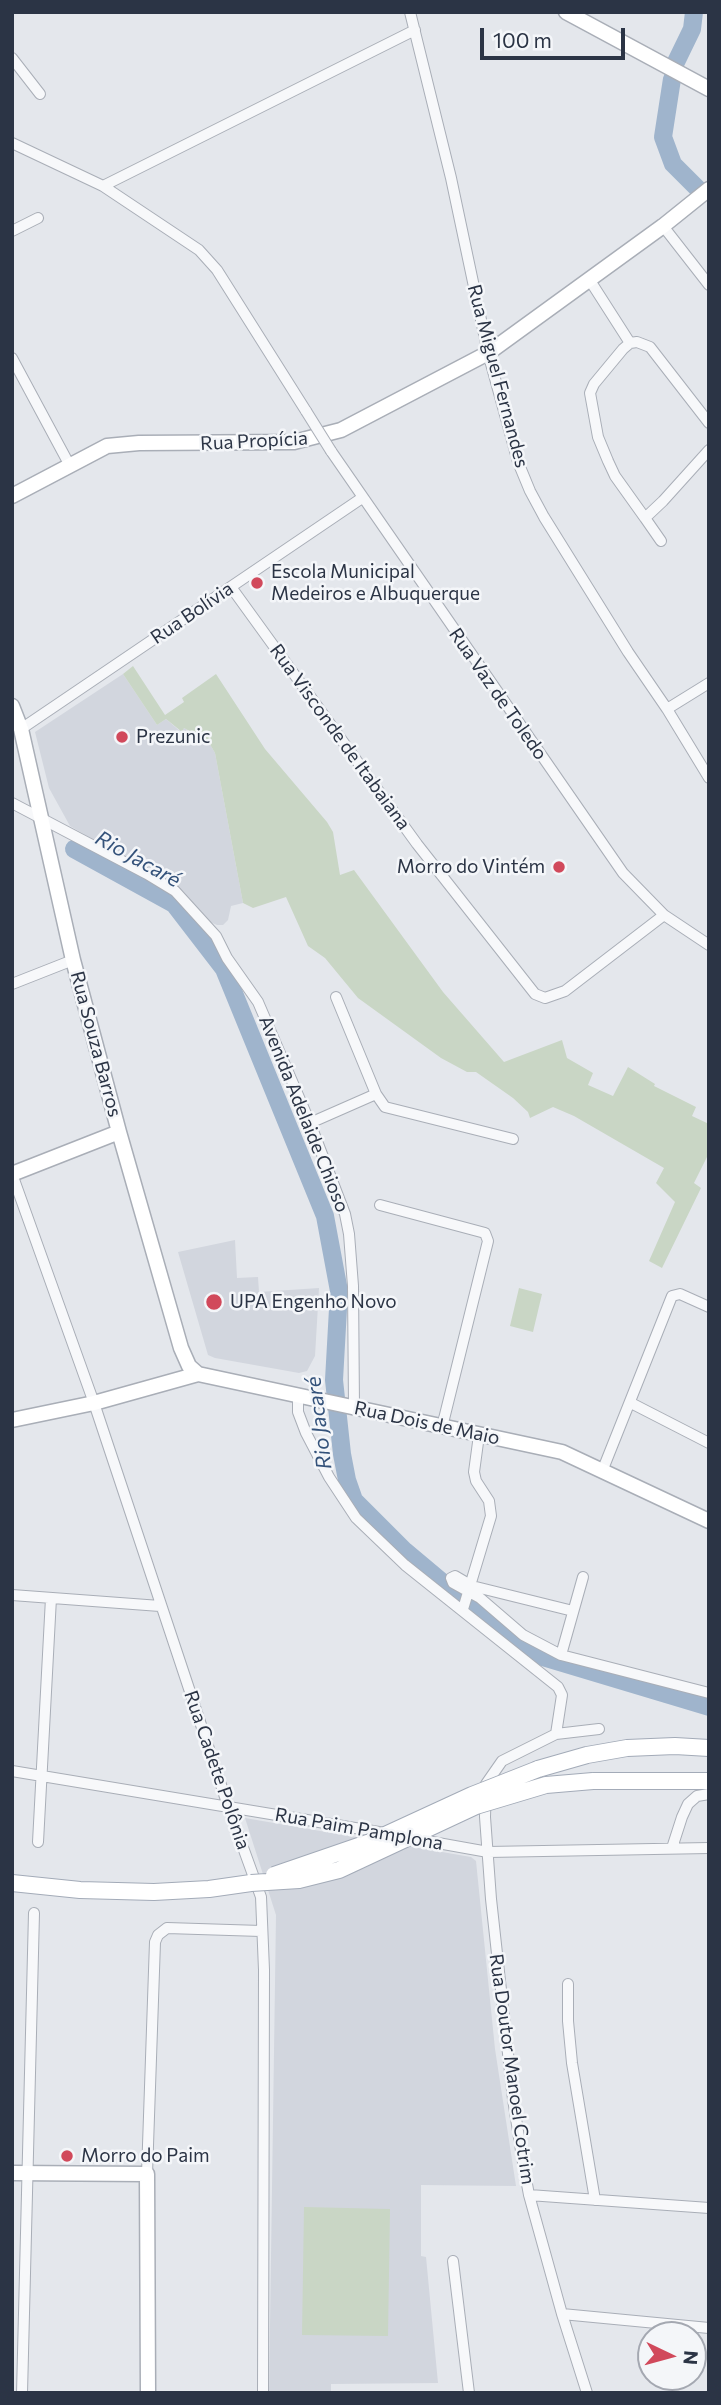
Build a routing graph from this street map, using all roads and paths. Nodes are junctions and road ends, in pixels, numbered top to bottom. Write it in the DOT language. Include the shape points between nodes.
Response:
graph roads {
  1 [pos="410,12"];
  2 [pos="566,12"];
  3 [pos="415,30"];
  4 [pos="12,58"];
  5 [pos="709,89"];
  6 [pos="40,94"];
  7 [pos="12,144"];
  8 [pos="103,186"];
  9 [pos="708,190"];
  10 [pos="38,218"];
  11 [pos="663,226"];
  12 [pos="12,231"];
  13 [pos="589,279"];
  14 [pos="709,285"];
  15 [pos="630,342"];
  16 [pos="488,354"];
  17 [pos="12,359"];
  18 [pos="709,424"];
  19 [pos="709,450"];
  20 [pos="69,464"];
  21 [pos="12,496"];
  22 [pos="362,498"];
  23 [pos="645,518"];
  24 [pos="661,541"];
  25 [pos="231,587"];
  26 [pos="709,683"];
  27 [pos="12,706"];
  28 [pos="667,709"];
  29 [pos="21,729"];
  30 [pos="709,778"];
  31 [pos="12,803"];
  32 [pos="40,818"];
  33 [pos="664,915"];
  34 [pos="708,943"];
  35 [pos="74,960"];
  36 [pos="12,984"];
  37 [pos="336,998"];
  38 [pos="376,1094"];
  39 [pos="310,1123"];
  40 [pos="119,1132"];
  41 [pos="513,1139"];
  42 [pos="12,1174"];
  43 [pos="380,1205"];
  44 [pos="709,1307"];
  45 [pos="198,1374"];
  46 [pos="298,1396"];
  47 [pos="94,1403"];
  48 [pos="631,1403"];
  49 [pos="349,1406"];
  50 [pos="12,1420"];
  51 [pos="442,1427"];
  52 [pos="479,1435"];
  53 [pos="709,1443"];
  54 [pos="603,1469"];
  55 [pos="709,1521"];
  56 [pos="583,1577"];
  57 [pos="451,1578"];
  58 [pos="471,1590"];
  59 [pos="12,1595"];
  60 [pos="51,1598"];
  61 [pos="160,1606"];
  62 [pos="464,1607"];
  63 [pos="573,1611"];
  64 [pos="561,1655"];
  65 [pos="709,1693"];
  66 [pos="599,1729"];
  67 [pos="556,1734"];
  68 [pos="709,1748"];
  69 [pos="12,1771"];
  70 [pos="41,1776"];
  71 [pos="709,1781"];
  72 [pos="486,1784"];
  73 [pos="709,1794"];
  74 [pos="228,1806"];
  75 [pos="363,1829"];
  76 [pos="38,1842"];
  77 [pos="672,1848"];
  78 [pos="709,1848"];
  79 [pos="488,1852"];
  80 [pos="12,1883"];
  81 [pos="251,1883"];
  82 [pos="34,1913"];
  83 [pos="261,1931"];
  84 [pos="568,1984"];
  85 [pos="12,2173"];
  86 [pos="28,2173"];
  87 [pos="147,2174"];
  88 [pos="529,2195"];
  89 [pos="595,2200"];
  90 [pos="709,2208"];
  91 [pos="453,2261"];
  92 [pos="562,2314"];
  93 [pos="709,2328"];
  94 [pos="585,2391"];
  95 [pos="22,2393"];
  96 [pos="148,2393"];
  97 [pos="263,2393"];
  98 [pos="469,2393"];
  1 -- 3 [label="street, Rua Miguel Fernandes"];
  2 -- 5 [label="street"];
  3 -- 8 [label="street"];
  3 -- 16 [label="street, Rua Miguel Fernandes"];
  4 -- 6 [label="street"];
  7 -- 8 [label="street, Rua Vaz de Toledo"];
  8 -- 22 [label="street, Rua Vaz de Toledo, bridge" via="200,250 217,270"];
  9 -- 11 [label="street, Rua Propícia"];
  10 -- 12 [label="street"];
  11 -- 13 [label="street, Rua Propícia"];
  11 -- 14 [label="street"];
  13 -- 15 [label="street"];
  13 -- 16 [label="street, Rua Propícia"];
  15 -- 18 [label="street" via="650,347"];
  15 -- 23 [label="street" via="594,384 590,400 608,461"];
  16 -- 20 [label="street, Rua Propícia" via="341,430 309,439 107,446"];
  16 -- 28 [label="street, Rua Miguel Fernandes" via="530,491"];
  17 -- 20 [label="street"];
  19 -- 23 [label="street"];
  20 -- 21 [label="street, Rua Propícia"];
  22 -- 25 [label="street, Rua Bolívia"];
  22 -- 33 [label="street, Rua Vaz de Toledo" via="605,849"];
  23 -- 24 [label="street"];
  25 -- 29 [label="street, Rua Bolívia"];
  25 -- 33 [label="street, Rua Visconde de Itabaiana" via="417,844 535,994 545,998 565,990"];
  26 -- 28 [label="street"];
  27 -- 29 [label="street, Rua Souza Barros"];
  28 -- 30 [label="street, Rua Miguel Fernandes"];
  29 -- 32 [label="street, Rua Souza Barros"];
  31 -- 32 [label="street, Avenida Adelaide Chioso"];
  32 -- 35 [label="street, Rua Souza Barros"];
  32 -- 39 [label="street, Avenida Adelaide Chioso" via="174,891 216,936 258,1002"];
  33 -- 34 [label="street, Rua Vaz de Toledo"];
  35 -- 36 [label="street"];
  35 -- 40 [label="street, Rua Souza Barros"];
  37 -- 38 [label="street"];
  38 -- 39 [label="street"];
  38 -- 41 [label="street" via="390,1109"];
  39 -- 49 [label="street, Avenida Adelaide Chioso" via="349,1234 353,1286"];
  40 -- 42 [label="street"];
  40 -- 45 [label="street, Rua Souza Barros" via="181,1348"];
  42 -- 47 [label="street, Rua Cadete Polônia"];
  43 -- 51 [label="street" via="485,1233 488,1241"];
  44 -- 48 [label="street" via="680,1294 672,1296"];
  45 -- 46 [label="street, Rua Dois de Maio"];
  45 -- 47 [label="street, Rua Dois de Maio"];
  46 -- 49 [label="street, Rua Dois de Maio"];
  46 -- 62 [label="street" via="302,1425 347,1507 405,1564"];
  47 -- 50 [label="street, Rua Dois de Maio"];
  47 -- 61 [label="street, Rua Cadete Polônia"];
  48 -- 53 [label="street"];
  48 -- 54 [label="street"];
  49 -- 51 [label="street, Rua Dois de Maio"];
  51 -- 52 [label="street, Rua Dois de Maio"];
  52 -- 54 [label="street, Rua Dois de Maio" via="562,1452"];
  52 -- 58 [label="street" via="474,1472 489,1501 491,1516"];
  54 -- 55 [label="street, Rua Dois de Maio"];
  56 -- 63 [label="street"];
  57 -- 58 [label="street" via="455,1576"];
  58 -- 62 [label="street"];
  58 -- 63 [label="street"];
  58 -- 64 [label="street" via="516,1630"];
  59 -- 60 [label="street"];
  60 -- 61 [label="street"];
  60 -- 70 [label="street"];
  61 -- 74 [label="street, Rua Cadete Polônia"];
  62 -- 67 [label="street" via="558,1686 562,1695"];
  63 -- 64 [label="street"];
  64 -- 65 [label="street"];
  66 -- 67 [label="street"];
  67 -- 72 [label="street" via="502,1761"];
  68 -- 81 [label="main road, bridge" via="627,1748 538,1769 370,1842"];
  69 -- 70 [label="street, Rua Paim Pamplona"];
  70 -- 74 [label="street, Rua Paim Pamplona"];
  70 -- 76 [label="street"];
  71 -- 81 [label="main road, bridge" via="546,1784 476,1807 339,1870 299,1880"];
  72 -- 75 [label="street" via="396,1823"];
  72 -- 79 [label="street, Rua Doutor Manoel Cotrim"];
  73 -- 77 [label="street" via="688,1804"];
  74 -- 75 [label="street, Rua Paim Pamplona"];
  74 -- 83 [label="street, Rua Cadete Polônia" via="261,1897"];
  75 -- 79 [label="street, Rua Paim Pamplona"];
  77 -- 78 [label="street, Rua Paim Pamplona"];
  77 -- 79 [label="street, Rua Paim Pamplona"];
  79 -- 88 [label="street, Rua Doutor Manoel Cotrim" via="513,2099"];
  80 -- 81 [label="main road" via="122,1892"];
  82 -- 86 [label="street"];
  83 -- 87 [label="street" via="167,1928 158,1935"];
  83 -- 97 [label="street, Rua Cadete Polônia"];
  84 -- 89 [label="street" via="572,2063"];
  85 -- 86 [label="street"];
  86 -- 87 [label="street"];
  86 -- 95 [label="street"];
  87 -- 96 [label="street"];
  88 -- 89 [label="street"];
  88 -- 92 [label="street, Rua Doutor Manoel Cotrim"];
  89 -- 90 [label="street"];
  91 -- 98 [label="street"];
  92 -- 93 [label="street"];
  92 -- 94 [label="street, Rua Doutor Manoel Cotrim"];
}
